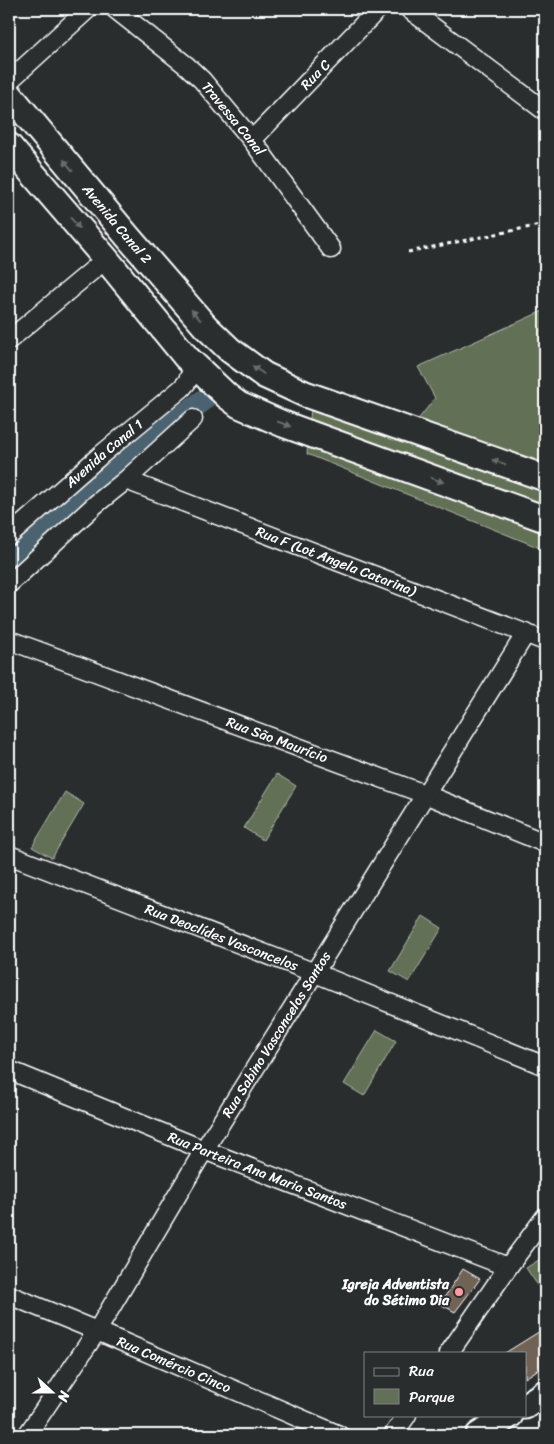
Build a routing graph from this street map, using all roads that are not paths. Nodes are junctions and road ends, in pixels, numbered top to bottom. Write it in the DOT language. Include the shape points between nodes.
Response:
graph roads {
  1 [pos="88,9"];
  2 [pos="115,9"];
  3 [pos="378,9"];
  4 [pos="409,9"];
  5 [pos="9,81"];
  6 [pos="9,94"];
  7 [pos="545,110"];
  8 [pos="252,140"];
  9 [pos="9,146"];
  10 [pos="331,249"];
  11 [pos="106,259"];
  12 [pos="9,340"];
  13 [pos="194,366"];
  14 [pos="193,420"];
  15 [pos="545,478"];
  16 [pos="126,480"];
  17 [pos="545,519"];
  18 [pos="9,536"];
  19 [pos="9,584"];
  20 [pos="526,634"];
  21 [pos="9,640"];
  22 [pos="545,641"];
  23 [pos="427,795"];
  24 [pos="545,843"];
  25 [pos="9,855"];
  26 [pos="315,973"];
  27 [pos="545,1066"];
  28 [pos="9,1070"];
  29 [pos="204,1150"];
  30 [pos="545,1217"];
  31 [pos="508,1267"];
  32 [pos="9,1295"];
  33 [pos="97,1331"];
  34 [pos="450,1352"];
  35 [pos="545,1393"];
  36 [pos="526,1405"];
  37 [pos="405,1416"];
  38 [pos="508,1416"];
  39 [pos="27,1435"];
  40 [pos="339,1435"];
  41 [pos="393,1435"];
  42 [pos="479,1435"];
  1 -- 5 [label="street"];
  2 -- 8 [label="street, Travessa Canal" via="187,66"];
  3 -- 8 [label="street, Rua C"];
  4 -- 7 [label="street"];
  15 -- 6 [label="main road, Avenida Canal 2, one-way" via="305,394 264,375 230,350 206,326"];
  8 -- 10 [label="street, Travessa Canal"];
  9 -- 11 [label="main road, one-way"];
  11 -- 12 [label="street"];
  11 -- 13 [label="main road"];
  13 -- 17 [label="main road, one-way" via="239,405"];
  13 -- 18 [label="street, Avenida Canal 1" via="182,388"];
  14 -- 16 [label="street"];
  16 -- 19 [label="street"];
  16 -- 20 [label="street, Rua F (Lot Angela Catarina)"];
  20 -- 22 [label="street, Rua F (Lot Angela Catarina)"];
  20 -- 23 [label="street, Rua Sabino Vasconcelos Santos"];
  21 -- 23 [label="street, Rua São Maurício"];
  23 -- 24 [label="street, Rua São Maurício"];
  23 -- 26 [label="street, Rua Sabino Vasconcelos Santos"];
  25 -- 26 [label="street, Rua Deoclídes Vasconcelos"];
  26 -- 27 [label="street, Rua Deoclídes Vasconcelos"];
  26 -- 29 [label="street, Rua Sabino Vasconcelos Santos"];
  28 -- 29 [label="street, Rua Parteira Ana Maria Santos"];
  29 -- 31 [label="street, Rua Parteira Ana Maria Santos"];
  29 -- 33 [label="street, Rua Sabino Vasconcelos Santos"];
  30 -- 31 [label="street"];
  31 -- 34 [label="street"];
  32 -- 33 [label="street, Rua Comércio Cinco"];
  33 -- 39 [label="street, Rua Sabino Vasconcelos Santos"];
  33 -- 40 [label="street, Rua Comércio Cinco"];
  35 -- 36 [label="main road"];
  37 -- 41 [label="street"];
  38 -- 42 [label="main road"];
}
